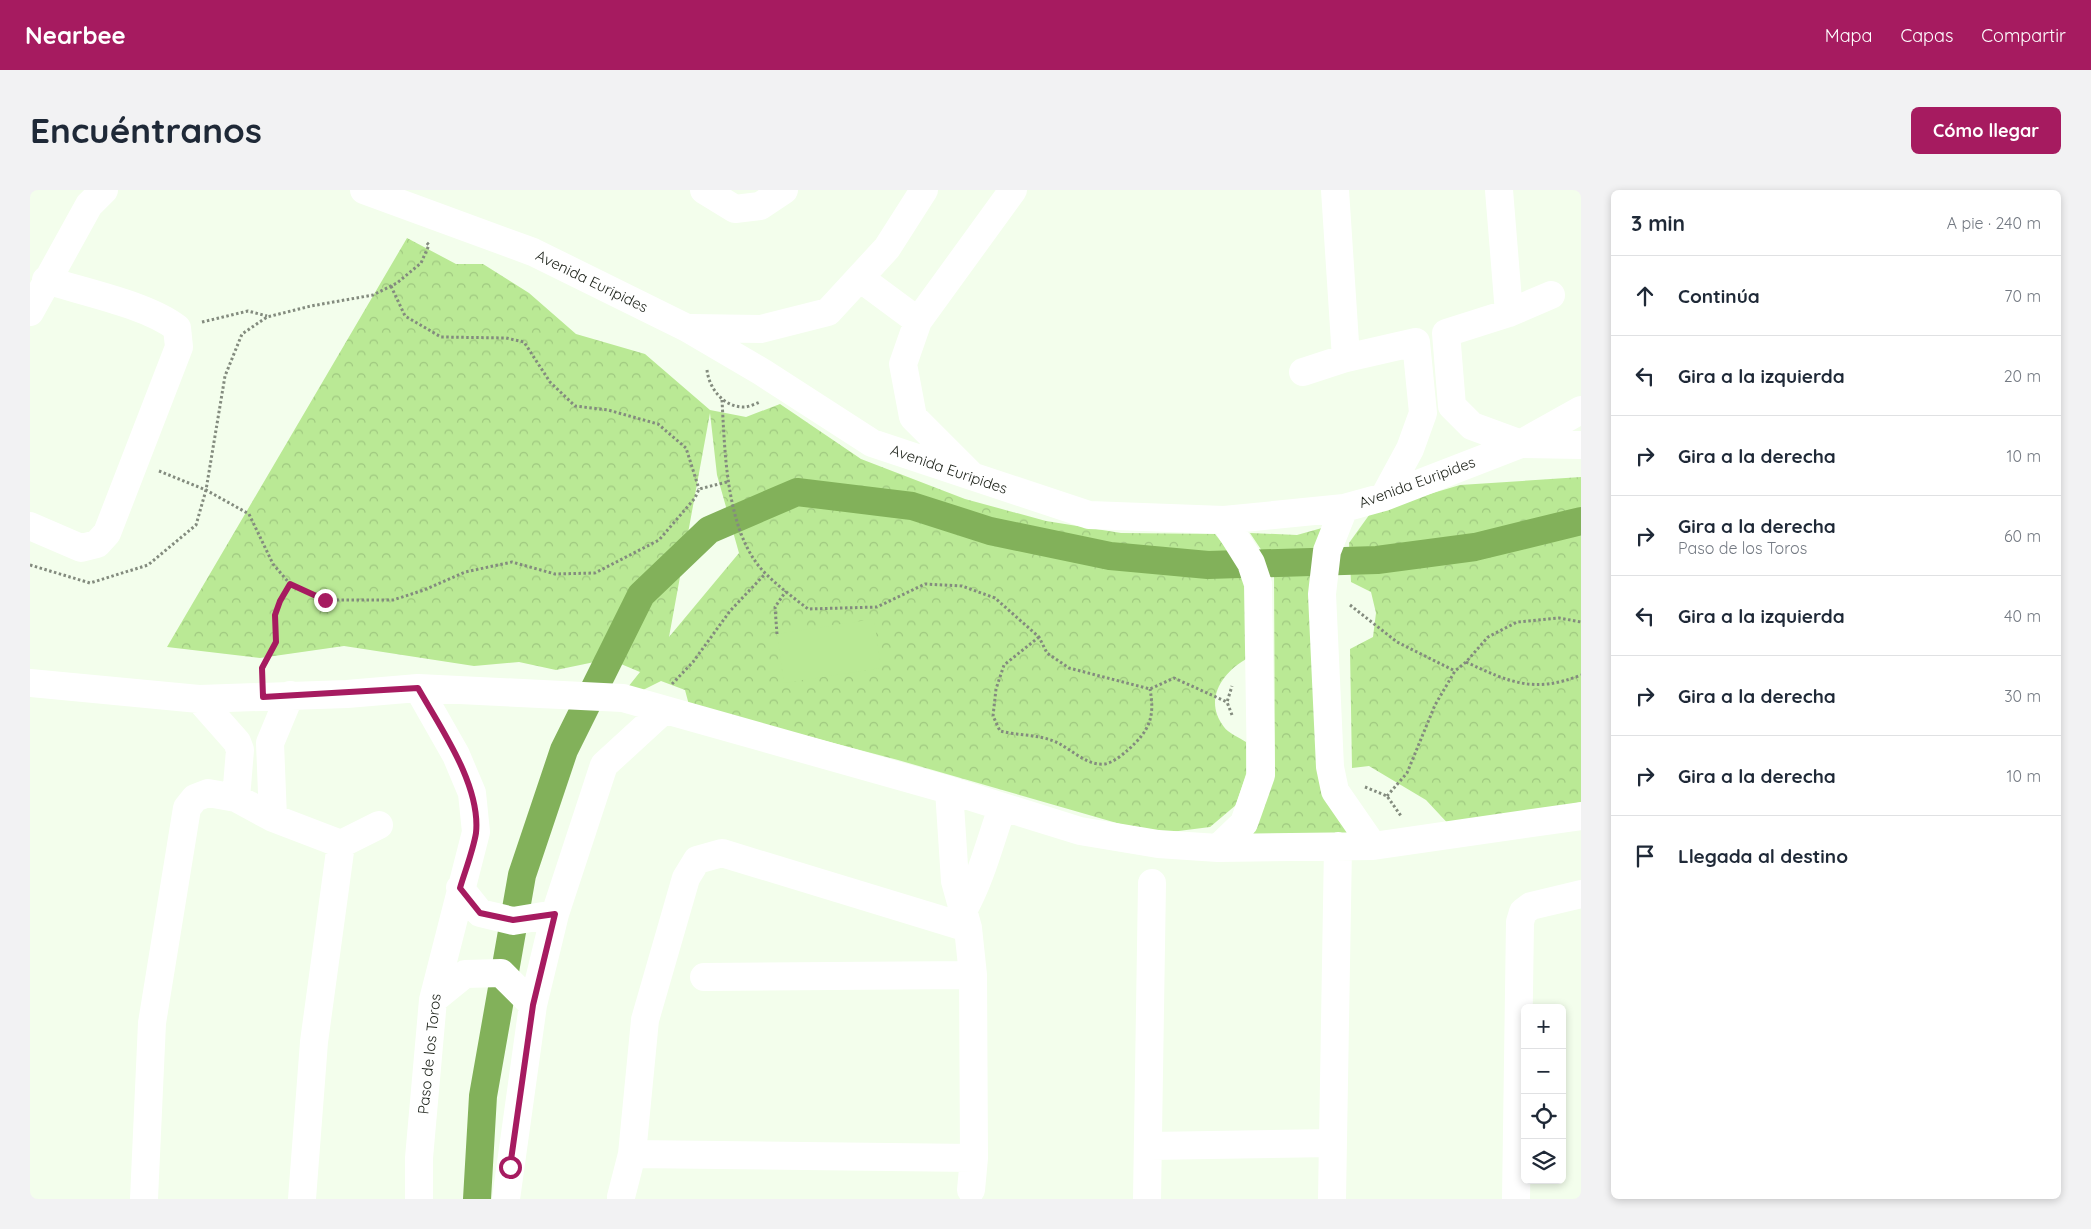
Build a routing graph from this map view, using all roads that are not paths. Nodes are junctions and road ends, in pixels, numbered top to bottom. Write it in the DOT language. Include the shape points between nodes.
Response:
graph roads {
  1 [pos="104,190"];
  2 [pos="365,190"];
  3 [pos="704,190"];
  4 [pos="784,190"];
  5 [pos="924,190"];
  6 [pos="1013,190"];
  7 [pos="1335,190"];
  8 [pos="1500,190"];
  9 [pos="409,197"];
  10 [pos="860,278"];
  11 [pos="46,280"];
  12 [pos="1551,295"];
  13 [pos="30,312"];
  14 [pos="1509,313"];
  15 [pos="918,321"];
  16 [pos="687,328"];
  17 [pos="1346,358"];
  18 [pos="1303,372"];
  19 [pos="1452,406"];
  20 [pos="1581,410"];
  21 [pos="1423,412"];
  22 [pos="1521,444"];
  23 [pos="1581,444"];
  24 [pos="974,479"];
  25 [pos="1384,496"];
  26 [pos="1344,508"];
  27 [pos="1224,520"];
  28 [pos="34,527"];
  29 [pos="30,683"];
  30 [pos="418,688"];
  31 [pos="290,695"];
  32 [pos="199,699"];
  33 [pos="658,708"];
  34 [pos="949,790"];
  35 [pos="236,798"];
  36 [pos="1002,808"];
  37 [pos="1581,816"];
  38 [pos="273,818"];
  39 [pos="379,825"];
  40 [pos="342,844"];
  41 [pos="1338,846"];
  42 [pos="1373,846"];
  43 [pos="1218,848"];
  44 [pos="1152,883"];
  45 [pos="460,888"];
  46 [pos="1581,894"];
  47 [pos="555,914"];
  48 [pos="966,918"];
  49 [pos="973,976"];
  50 [pos="704,977"];
  51 [pos="433,1000"];
  52 [pos="533,1005"];
  53 [pos="1333,1143"];
  54 [pos="1150,1146"];
  55 [pos="632,1154"];
  56 [pos="974,1158"];
  57 [pos="972,1190"];
  58 [pos="621,1197"];
  59 [pos="144,1199"];
  60 [pos="302,1199"];
  61 [pos="419,1199"];
  62 [pos="506,1199"];
  63 [pos="1147,1199"];
  64 [pos="1332,1199"];
  65 [pos="1516,1199"];
  1 -- 11 [label="street" via="89,204"];
  2 -- 9 [label="street, Avenida Euripides"];
  3 -- 4 [label="street" via="735,209 760,206"];
  5 -- 10 [label="street" via="887,248"];
  6 -- 15 [label="street"];
  7 -- 17 [label="street"];
  8 -- 14 [label="street"];
  9 -- 16 [label="street, Avenida Euripides" via="533,252"];
  10 -- 15 [label="street"];
  10 -- 16 [label="street" via="828,312 761,329"];
  11 -- 13 [label="street"];
  11 -- 28 [label="street" via="168,320 177,328 179,347 107,534 97,544 80,548"];
  12 -- 14 [label="street"];
  14 -- 19 [label="street" via="1446,333"];
  15 -- 24 [label="street" via="903,364 912,417"];
  16 -- 24 [label="street, Avenida Euripides" via="872,443"];
  17 -- 18 [label="street"];
  17 -- 21 [label="street" via="1416,342"];
  19 -- 21 [label="street"];
  19 -- 22 [label="street" via="1472,426"];
  20 -- 22 [label="street"];
  21 -- 25 [label="street" via="1410,449"];
  22 -- 23 [label="street, Avenida Euripides"];
  22 -- 25 [label="street, Avenida Euripides"];
  24 -- 27 [label="street, Avenida Euripides" via="1089,515"];
  25 -- 26 [label="street, Avenida Euripides"];
  26 -- 27 [label="street, Avenida Euripides"];
  26 -- 42 [label="street" via="1327,551 1322,592 1330,767 1335,791"];
  27 -- 43 [label="street" via="1254,574 1261,775 1244,823"];
  29 -- 32 [label="street"];
  30 -- 31 [label="street"];
  30 -- 33 [label="street" via="623,698"];
  30 -- 45 [label="street, Paso de los Toros" via="456,755 472,793 476,832"];
  31 -- 32 [label="street"];
  31 -- 38 [label="street" via="270,743"];
  32 -- 35 [label="street" via="237,742 240,750"];
  33 -- 34 [label="street"];
  33 -- 47 [label="street" via="604,765"];
  34 -- 36 [label="street"];
  34 -- 48 [label="street" via="955,881"];
  35 -- 38 [label="street"];
  35 -- 59 [label="street" via="208,793 195,798 187,808 152,1024"];
  36 -- 43 [label="street" via="1080,831 1158,844"];
  36 -- 48 [label="street"];
  37 -- 42 [label="street"];
  38 -- 40 [label="street"];
  39 -- 40 [label="street"];
  40 -- 60 [label="street" via="314,1042"];
  41 -- 42 [label="street"];
  41 -- 43 [label="street"];
  41 -- 53 [label="street"];
  44 -- 54 [label="street"];
  45 -- 47 [label="street" via="480,913 513,920"];
  45 -- 51 [label="street, Paso de los Toros"];
  46 -- 65 [label="street" via="1530,906 1523,912 1520,922"];
  47 -- 52 [label="street"];
  48 -- 49 [label="street"];
  48 -- 55 [label="street" via="722,853 697,860 686,878 645,1020"];
  49 -- 50 [label="street"];
  49 -- 56 [label="street"];
  51 -- 52 [label="street" via="465,974 501,973"];
  51 -- 61 [label="street, Paso de los Toros" via="419,1158"];
  52 -- 62 [label="street"];
  53 -- 54 [label="street"];
  53 -- 64 [label="street"];
  54 -- 63 [label="street"];
  55 -- 56 [label="street"];
  55 -- 58 [label="street"];
  56 -- 57 [label="street"];
}
